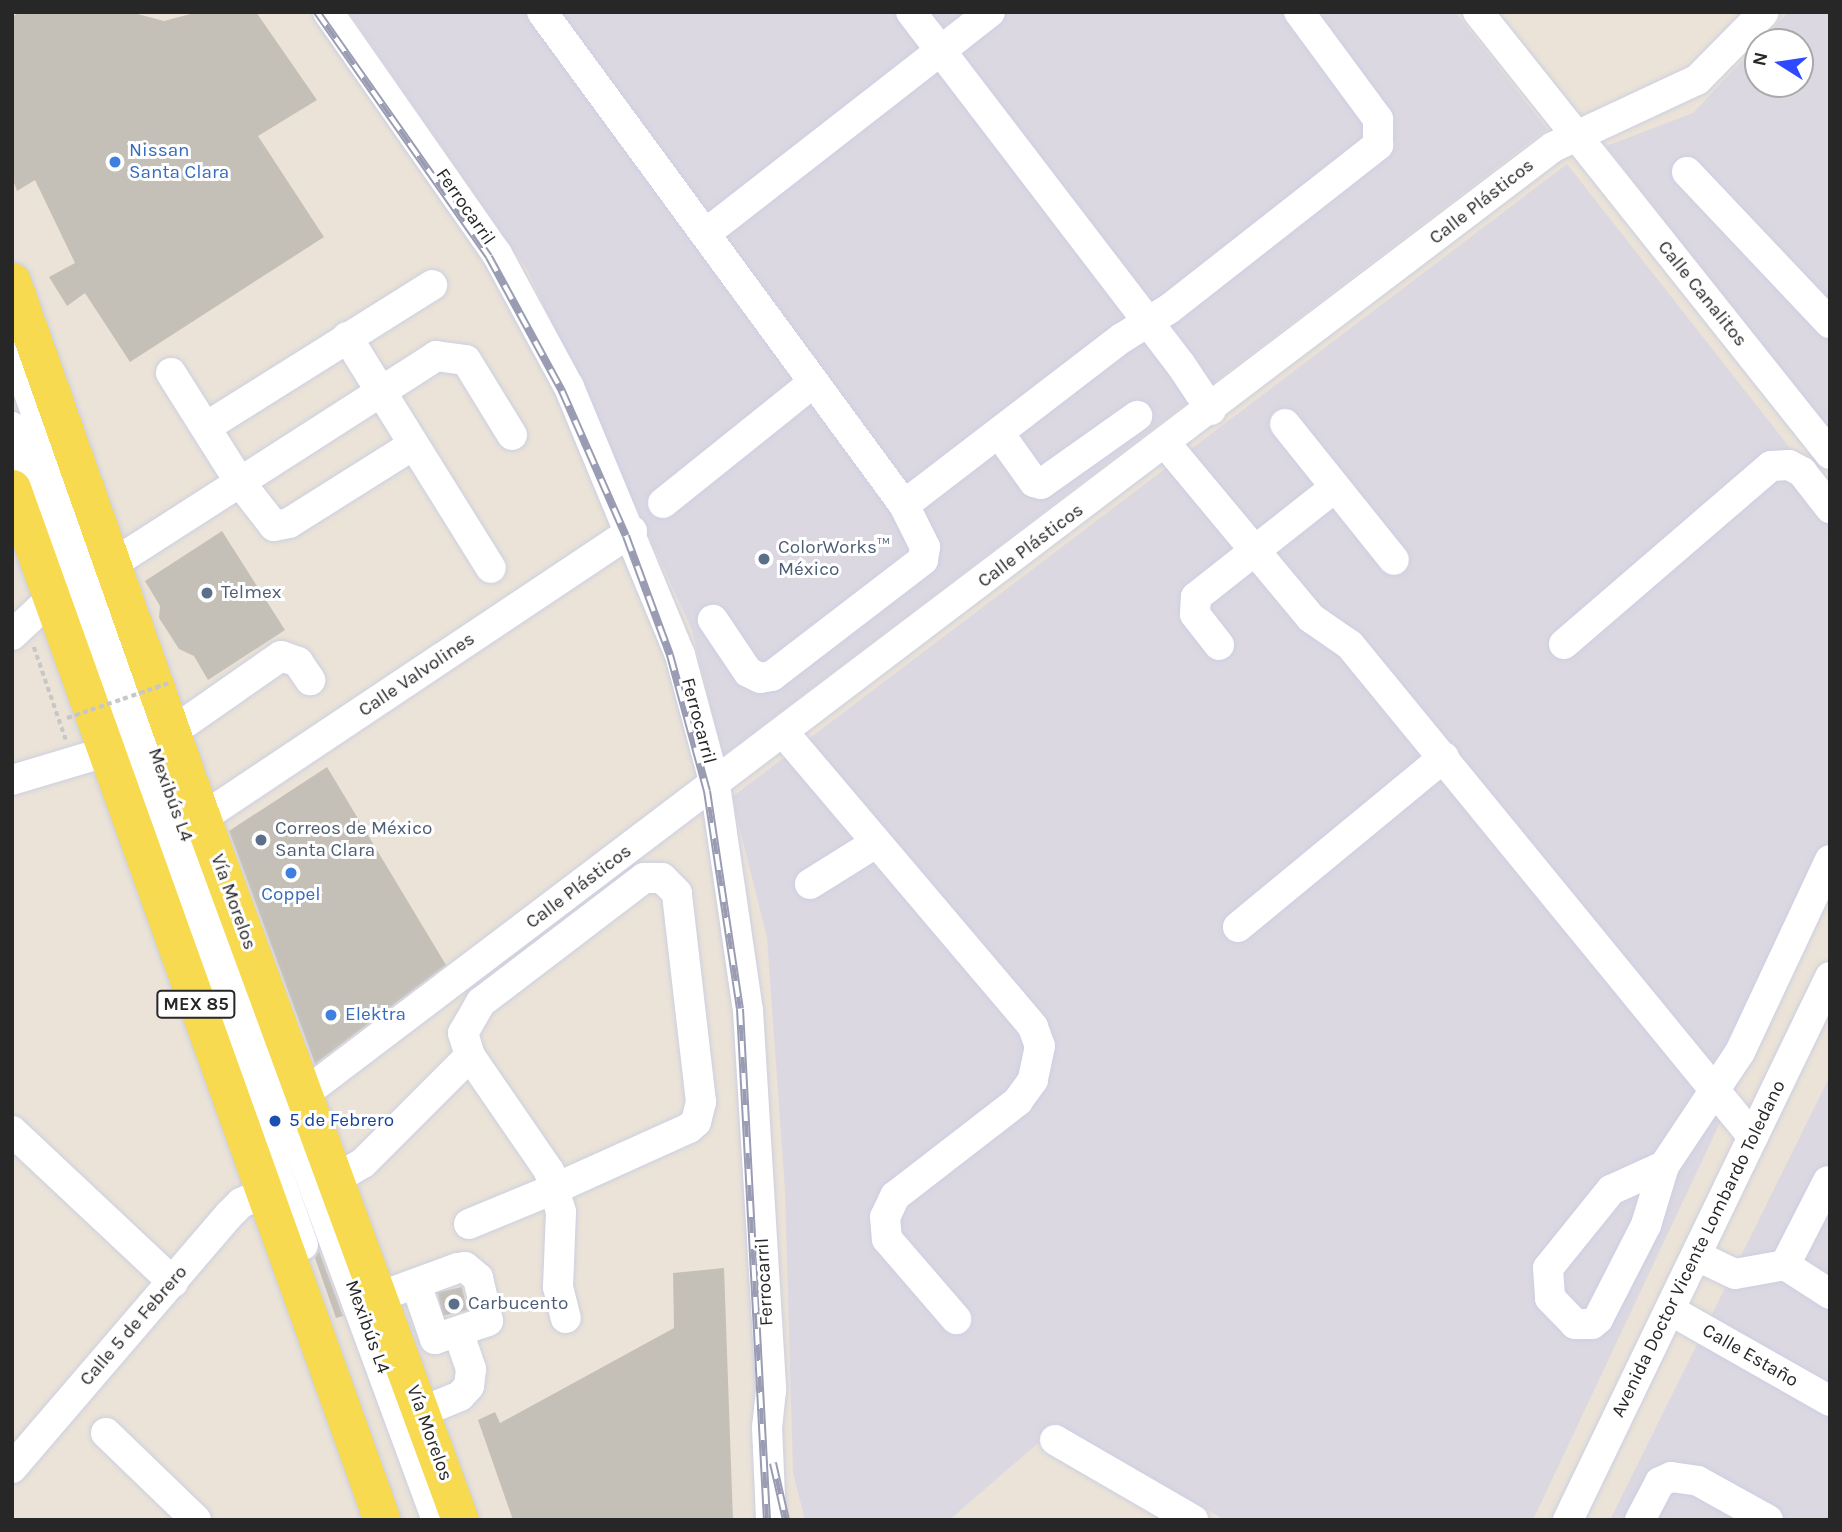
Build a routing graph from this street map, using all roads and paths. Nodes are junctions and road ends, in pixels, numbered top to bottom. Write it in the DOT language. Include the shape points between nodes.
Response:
graph roads {
  1 [pos="328,12"];
  2 [pos="542,12"];
  3 [pos="911,12"];
  4 [pos="990,12"];
  5 [pos="1299,12"];
  6 [pos="1478,12"];
  7 [pos="1763,12"];
  8 [pos="939,51"];
  9 [pos="1575,134"];
  10 [pos="1687,172"];
  11 [pos="705,234"];
  12 [pos="12,281"];
  13 [pos="432,285"];
  14 [pos="1149,322"];
  15 [pos="1830,323"];
  16 [pos="347,337"];
  17 [pos="12,344"];
  18 [pos="171,373"];
  19 [pos="813,383"];
  20 [pos="379,391"];
  21 [pos="1211,410"];
  22 [pos="1137,416"];
  23 [pos="1285,424"];
  24 [pos="12,427"];
  25 [pos="206,427"];
  26 [pos="999,433"];
  27 [pos="512,435"];
  28 [pos="413,444"];
  29 [pos="1166,444"];
  30 [pos="1830,454"];
  31 [pos="239,481"];
  32 [pos="12,488"];
  33 [pos="1335,488"];
  34 [pos="663,503"];
  35 [pos="904,505"];
  36 [pos="1830,508"];
  37 [pos="632,531"];
  38 [pos="1255,551"];
  39 [pos="1394,560"];
  40 [pos="114,563"];
  41 [pos="491,568"];
  42 [pos="52,598"];
  43 [pos="713,620"];
  44 [pos="12,635"];
  45 [pos="1564,643"];
  46 [pos="1219,645"];
  47 [pos="310,680"];
  48 [pos="169,683"];
  49 [pos="66,718"];
  50 [pos="784,733"];
  51 [pos="139,743"];
  52 [pos="1444,757"];
  53 [pos="12,780"];
  54 [pos="715,785"];
  55 [pos="202,818"];
  56 [pos="874,844"];
  57 [pos="1830,860"];
  58 [pos="810,884"];
  59 [pos="1238,927"];
  60 [pos="1830,977"];
  61 [pos="470,1056"];
  62 [pos="1716,1089"];
  63 [pos="304,1094"];
  64 [pos="12,1131"];
  65 [pos="1754,1137"];
  66 [pos="1664,1166"];
  67 [pos="336,1179"];
  68 [pos="1828,1181"];
  69 [pos="554,1189"];
  70 [pos="263,1193"];
  71 [pos="469,1224"];
  72 [pos="1697,1256"];
  73 [pos="1785,1265"];
  74 [pos="173,1282"];
  75 [pos="416,1284"];
  76 [pos="1830,1294"];
  77 [pos="381,1296"];
  78 [pos="1670,1310"];
  79 [pos="566,1318"];
  80 [pos="956,1319"];
  81 [pos="459,1334"];
  82 [pos="1830,1401"];
  83 [pos="421,1412"];
  84 [pos="106,1433"];
  85 [pos="1055,1440"];
  86 [pos="12,1468"];
  87 [pos="197,1520"];
  88 [pos="382,1520"];
  89 [pos="400,1520"];
  90 [pos="437,1520"];
  91 [pos="460,1520"];
  92 [pos="771,1520"];
  93 [pos="1193,1520"];
  94 [pos="1568,1520"];
  95 [pos="1640,1520"];
  96 [pos="1768,1520"];
  1 -- 37 [label="street, Ferrocarril" via="497,254 569,387"];
  2 -- 11 [label="street"];
  3 -- 8 [label="street"];
  4 -- 8 [label="street"];
  5 -- 14 [label="street" via="1378,119 1378,145"];
  6 -- 9 [label="street, Calle Canalitos"];
  7 -- 9 [label="street, Calle Plásticos" via="1697,80"];
  8 -- 11 [label="street"];
  8 -- 14 [label="street"];
  9 -- 21 [label="street, Calle Plásticos"];
  9 -- 30 [label="street, Calle Canalitos"];
  10 -- 15 [label="street"];
  11 -- 19 [label="street"];
  12 -- 40 [label="main road, Vía Morelos / MEX 85"];
  13 -- 16 [label="street"];
  14 -- 21 [label="street"];
  14 -- 26 [label="street"];
  16 -- 20 [label="street"];
  16 -- 25 [label="street"];
  17 -- 51 [label="street, Mexibús L4"];
  18 -- 25 [label="street"];
  19 -- 34 [label="street"];
  19 -- 35 [label="street"];
  20 -- 27 [label="street" via="436,356 459,356"];
  20 -- 28 [label="street"];
  20 -- 31 [label="street"];
  21 -- 29 [label="street, Calle Plásticos"];
  22 -- 26 [label="street" via="1039,485"];
  23 -- 33 [label="street"];
  24 -- 51 [label="street, Mexibús L4"];
  25 -- 31 [label="street"];
  26 -- 35 [label="street"];
  28 -- 31 [label="street" via="283,526 268,523"];
  28 -- 41 [label="street"];
  29 -- 38 [label="street"];
  29 -- 50 [label="street, Calle Plásticos"];
  31 -- 40 [label="street"];
  32 -- 42 [label="main road, Vía Morelos / MEX 85"];
  33 -- 38 [label="street"];
  33 -- 39 [label="street"];
  35 -- 43 [label="street" via="925,547 923,560 772,676 760,678 748,672"];
  36 -- 45 [label="street" via="1802,472 1789,465 1770,466"];
  37 -- 54 [label="street, Ferrocarril" via="680,655"];
  37 -- 55 [label="street, Calle Valvolines"];
  38 -- 46 [label="street" via="1194,601 1195,614"];
  38 -- 52 [label="street" via="1311,618 1350,645"];
  40 -- 51 [label="main road, Vía Morelos / MEX 85"];
  42 -- 44 [label="street"];
  42 -- 51 [label="main road, Vía Morelos / MEX 85"];
  47 -- 51 [label="street" via="298,662 281,656"];
  48 -- 49 [label="path, bridge"];
  50 -- 54 [label="street, Calle Plásticos"];
  50 -- 56 [label="street"];
  51 -- 53 [label="street"];
  51 -- 55 [label="main road, Vía Morelos / MEX 85"];
  51 -- 70 [label="main road, Vía Morelos / MEX 85"];
  51 -- 89 [label="street, Mexibús L4"];
  51 -- 90 [label="street, Mexibús L4"];
  52 -- 59 [label="street"];
  52 -- 62 [label="street"];
  54 -- 63 [label="street, Calle Plásticos"];
  54 -- 92 [label="street, Ferrocarril" via="751,1048 771,1390 767,1427"];
  55 -- 63 [label="main road, Vía Morelos / MEX 85"];
  56 -- 58 [label="street"];
  56 -- 80 [label="street" via="1033,1027 1040,1046 1033,1080 1018,1101 895,1196 889,1206 887,1239"];
  57 -- 62 [label="street" via="1740,1052"];
  60 -- 65 [label="street, Avenida Doctor Vicente Lombardo Toledano"];
  61 -- 67 [label="street" via="363,1163"];
  61 -- 69 [label="street" via="538,1149"];
  61 -- 69 [label="street" via="463,1033 481,1002 644,878 662,878 671,884 679,907 699,1114 689,1128"];
  62 -- 65 [label="street"];
  62 -- 66 [label="street"];
  63 -- 67 [label="main road, Vía Morelos / MEX 85"];
  64 -- 74 [label="street"];
  65 -- 72 [label="street, Avenida Doctor Vicente Lombardo Toledano"];
  66 -- 66 [label="street" via="1646,1225 1598,1319 1592,1324 1575,1324 1550,1298 1548,1268 1611,1190"];
  67 -- 77 [label="main road, Vía Morelos / MEX 85"];
  68 -- 73 [label="street"];
  69 -- 71 [label="street"];
  69 -- 79 [label="street" via="563,1240 558,1287"];
  70 -- 74 [label="street, Calle 5 de Febrero" via="241,1203"];
  70 -- 88 [label="main road, Vía Morelos / MEX 85"];
  72 -- 73 [label="street" via="1735,1274"];
  72 -- 78 [label="street, Avenida Doctor Vicente Lombardo Toledano"];
  73 -- 76 [label="street"];
  74 -- 86 [label="street, Calle 5 de Febrero"];
  75 -- 77 [label="street"];
  75 -- 81 [label="street" via="433,1337"];
  75 -- 81 [label="street" via="458,1268 475,1272 489,1316 484,1325"];
  77 -- 83 [label="main road, Vía Morelos / MEX 85"];
  78 -- 82 [label="street, Calle Estaño"];
  78 -- 94 [label="street, Avenida Doctor Vicente Lombardo Toledano"];
  81 -- 83 [label="street" via="471,1370 469,1386 460,1396"];
  83 -- 91 [label="main road, Vía Morelos / MEX 85"];
  84 -- 87 [label="street"];
  85 -- 93 [label="street"];
  95 -- 96 [label="street" via="1653,1492 1671,1477 1698,1481"];
}
